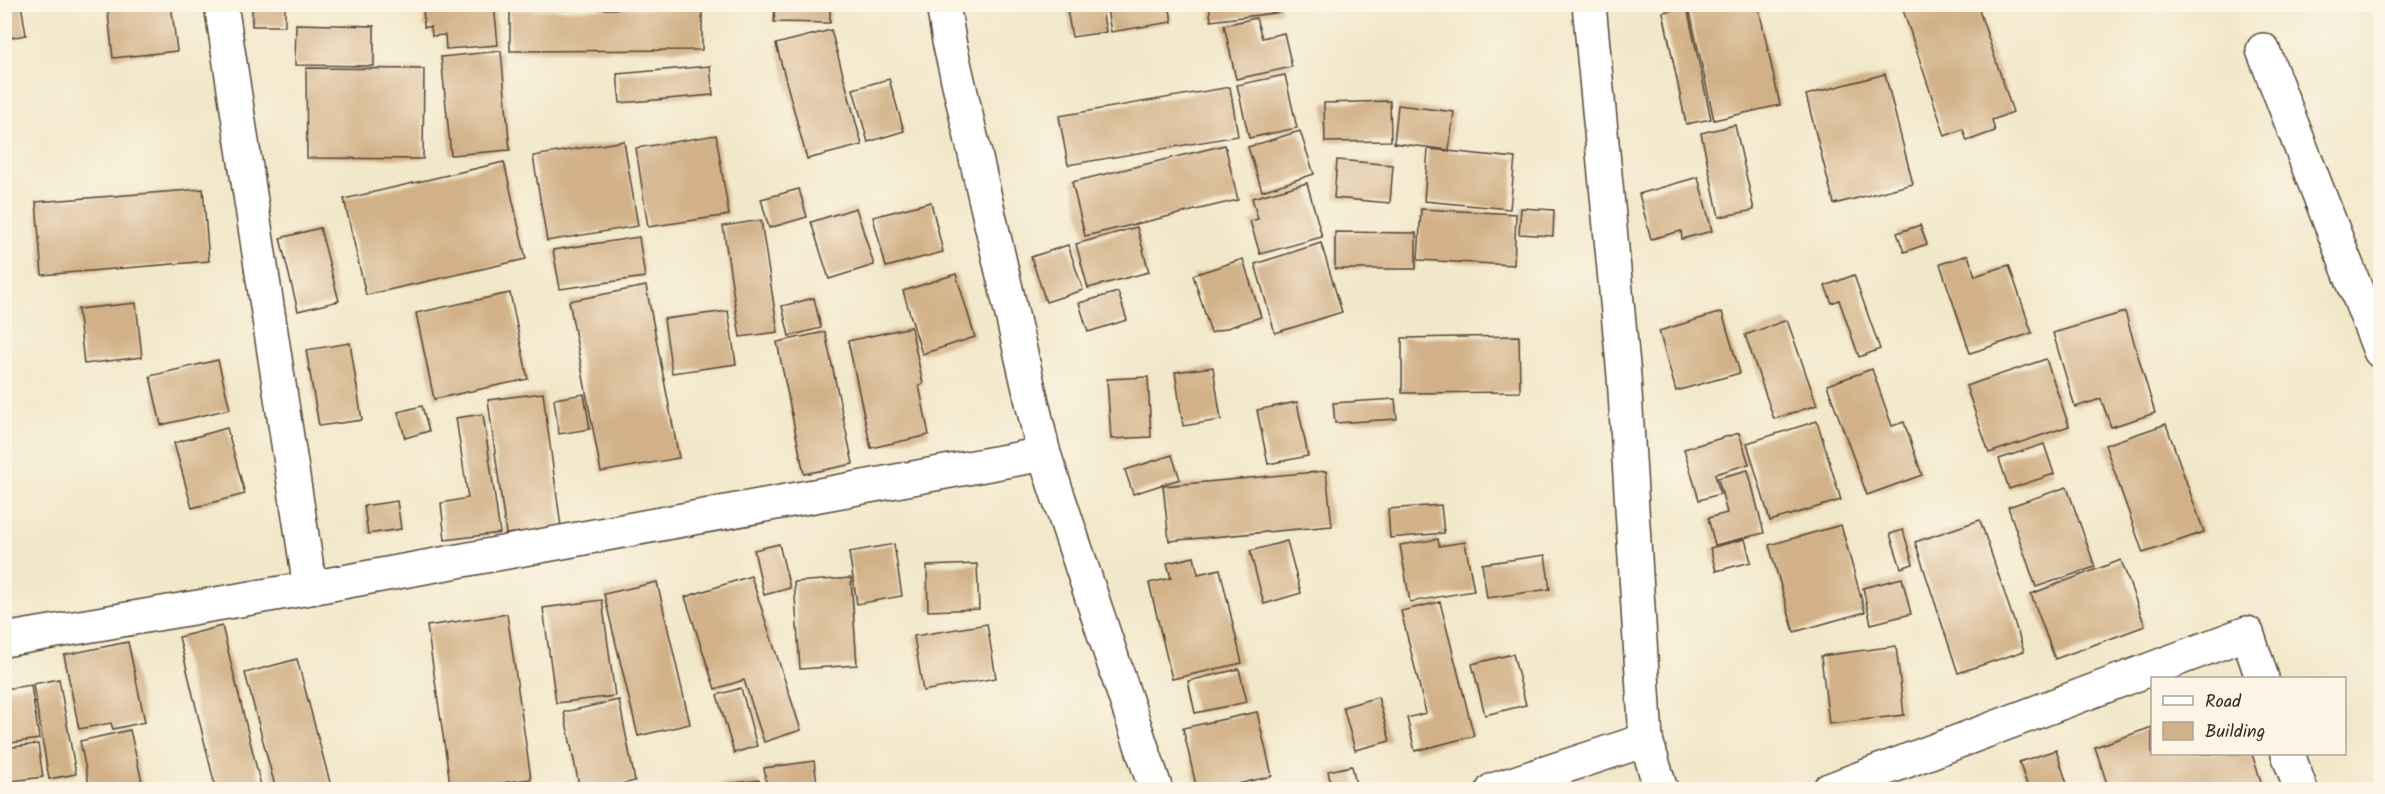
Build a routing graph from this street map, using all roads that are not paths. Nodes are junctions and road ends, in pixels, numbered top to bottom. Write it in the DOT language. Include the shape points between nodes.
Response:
graph roads {
  1 [pos="221,4"];
  2 [pos="943,4"];
  3 [pos="1589,4"];
  4 [pos="2263,50"];
  5 [pos="2380,351"];
  6 [pos="1044,454"];
  7 [pos="310,588"];
  8 [pos="4,640"];
  9 [pos="2262,677"];
  10 [pos="1646,740"];
  11 [pos="2290,755"];
  12 [pos="1156,789"];
  13 [pos="1493,789"];
  14 [pos="1660,789"];
  15 [pos="1829,789"];
  16 [pos="2301,789"];
  1 -- 7 [label="street"];
  2 -- 6 [label="street"];
  3 -- 10 [label="street" via="1623,376"];
  4 -- 5 [label="street"];
  6 -- 7 [label="street"];
  6 -- 12 [label="street"];
  7 -- 8 [label="street"];
  9 -- 15 [label="street" via="2247,633"];
  10 -- 13 [label="street"];
  10 -- 14 [label="street"];
  11 -- 16 [label="street"];
}
